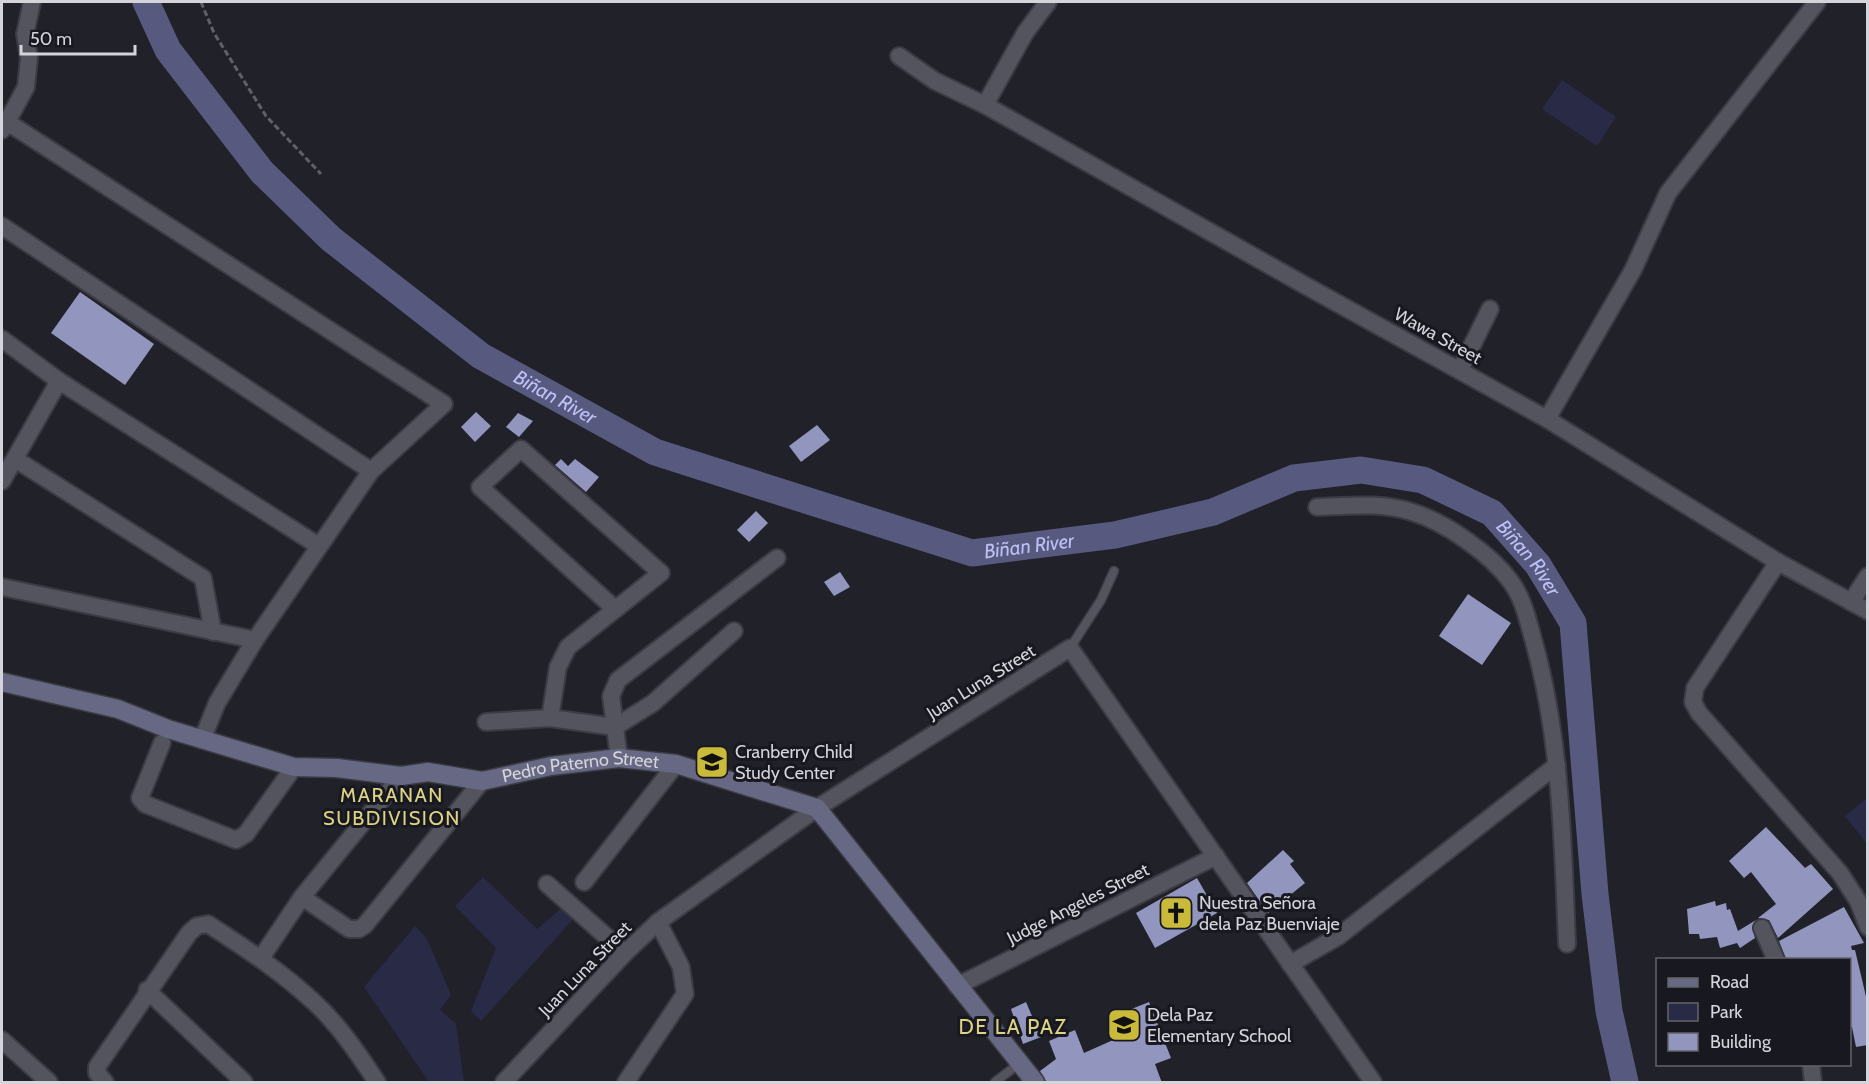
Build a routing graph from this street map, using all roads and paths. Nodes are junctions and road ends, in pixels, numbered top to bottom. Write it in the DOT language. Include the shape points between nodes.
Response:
graph roads {
  1 [pos="32,2"];
  2 [pos="201,2"];
  3 [pos="1048,2"];
  4 [pos="1817,2"];
  5 [pos="899,56"];
  6 [pos="985,105"];
  7 [pos="4,126"];
  8 [pos="321,174"];
  9 [pos="2,226"];
  10 [pos="1490,309"];
  11 [pos="2,339"];
  12 [pos="1460,370"];
  13 [pos="59,381"];
  14 [pos="1547,418"];
  15 [pos="15,459"];
  16 [pos="371,471"];
  17 [pos="2,481"];
  18 [pos="1317,507"];
  19 [pos="318,546"];
  20 [pos="777,558"];
  21 [pos="1778,562"];
  22 [pos="1114,572"];
  23 [pos="1868,576"];
  24 [pos="2,587"];
  25 [pos="1851,602"];
  26 [pos="614,608"];
  27 [pos="1868,611"];
  28 [pos="734,631"];
  29 [pos="213,632"];
  30 [pos="255,640"];
  31 [pos="1070,648"];
  32 [pos="2,682"];
  33 [pos="550,718"];
  34 [pos="486,722"];
  35 [pos="615,726"];
  36 [pos="202,740"];
  37 [pos="162,743"];
  38 [pos="619,758"];
  39 [pos="676,764"];
  40 [pos="1557,765"];
  41 [pos="294,767"];
  42 [pos="400,776"];
  43 [pos="482,780"];
  44 [pos="816,808"];
  45 [pos="1216,856"];
  46 [pos="584,882"];
  47 [pos="547,884"];
  48 [pos="302,897"];
  49 [pos="658,922"];
  50 [pos="1868,927"];
  51 [pos="1762,928"];
  52 [pos="1567,944"];
  53 [pos="625,953"];
  54 [pos="261,958"];
  55 [pos="1775,958"];
  56 [pos="1290,964"];
  57 [pos="957,986"];
  58 [pos="147,990"];
  59 [pos="4,1045"];
  60 [pos="1020,1063"];
  61 [pos="1811,1066"];
  62 [pos="39,1079"];
  63 [pos="105,1083"];
  64 [pos="244,1083"];
  65 [pos="377,1083"];
  66 [pos="504,1083"];
  67 [pos="626,1083"];
  68 [pos="995,1083"];
  69 [pos="1035,1083"];
  70 [pos="1373,1083"];
  71 [pos="1813,1083"];
  1 -- 7 [label="street" via="25,34 29,58 26,87"];
  2 -- 8 [label="path" via="214,33 266,116"];
  3 -- 6 [label="street" via="1025,33"];
  4 -- 14 [label="street" via="1668,193 1633,270"];
  5 -- 6 [label="street, Wawa Street" via="935,81"];
  6 -- 12 [label="street, Wawa Street"];
  7 -- 16 [label="street" via="444,404"];
  9 -- 16 [label="street"];
  10 -- 12 [label="street"];
  11 -- 13 [label="street"];
  12 -- 14 [label="street, Wawa Street"];
  13 -- 15 [label="street"];
  13 -- 19 [label="street"];
  14 -- 21 [label="street, Wawa Street"];
  15 -- 17 [label="street"];
  15 -- 29 [label="street" via="203,578"];
  16 -- 19 [label="street"];
  18 -- 40 [label="street" via="1374,505 1412,512 1487,555 1512,583 1528,621"];
  19 -- 30 [label="street"];
  20 -- 35 [label="street" via="618,680 611,696"];
  21 -- 25 [label="street, Wawa Street"];
  21 -- 50 [label="street" via="1695,688 1693,702 1840,873 1858,901"];
  22 -- 31 [label="lane"];
  23 -- 25 [label="street"];
  24 -- 29 [label="street"];
  25 -- 27 [label="street, Wawa Street"];
  26 -- 26 [label="street" via="661,573 521,450 480,488"];
  26 -- 33 [label="street" via="568,647 558,667"];
  28 -- 35 [label="street" via="653,703"];
  29 -- 30 [label="street"];
  30 -- 36 [label="street" via="217,704"];
  31 -- 44 [label="street, Juan Luna Street"];
  31 -- 45 [label="street"];
  32 -- 36 [label="street, Pedro Paterno Street" via="118,708"];
  33 -- 34 [label="street"];
  33 -- 35 [label="street"];
  35 -- 38 [label="street"];
  36 -- 41 [label="street, Pedro Paterno Street"];
  37 -- 41 [label="street" via="140,798 145,804 236,840 246,834"];
  38 -- 39 [label="street, Pedro Paterno Street"];
  38 -- 43 [label="street, Pedro Paterno Street"];
  39 -- 44 [label="street, Pedro Paterno Street"];
  39 -- 46 [label="street"];
  40 -- 52 [label="street"];
  40 -- 56 [label="street" via="1339,936"];
  41 -- 42 [label="street, Pedro Paterno Street"];
  42 -- 43 [label="street, Pedro Paterno Street" via="428,772"];
  42 -- 48 [label="street"];
  43 -- 48 [label="street" via="359,929 349,929"];
  44 -- 49 [label="street, Juan Luna Street"];
  44 -- 57 [label="street"];
  45 -- 56 [label="street"];
  45 -- 57 [label="street, Judge Angeles Street"];
  47 -- 53 [label="street"];
  48 -- 54 [label="street"];
  49 -- 53 [label="street, Juan Luna Street"];
  49 -- 67 [label="street" via="681,967 685,994"];
  51 -- 55 [label="street"];
  53 -- 66 [label="street, Juan Luna Street"];
  54 -- 58 [label="street" via="208,924 197,926"];
  54 -- 65 [label="street" via="316,1004"];
  56 -- 70 [label="street"];
  57 -- 60 [label="street"];
  58 -- 63 [label="street" via="97,1067"];
  58 -- 64 [label="street"];
  59 -- 62 [label="street"];
  60 -- 68 [label="lane"];
  60 -- 69 [label="street"];
  61 -- 71 [label="street"];
}
